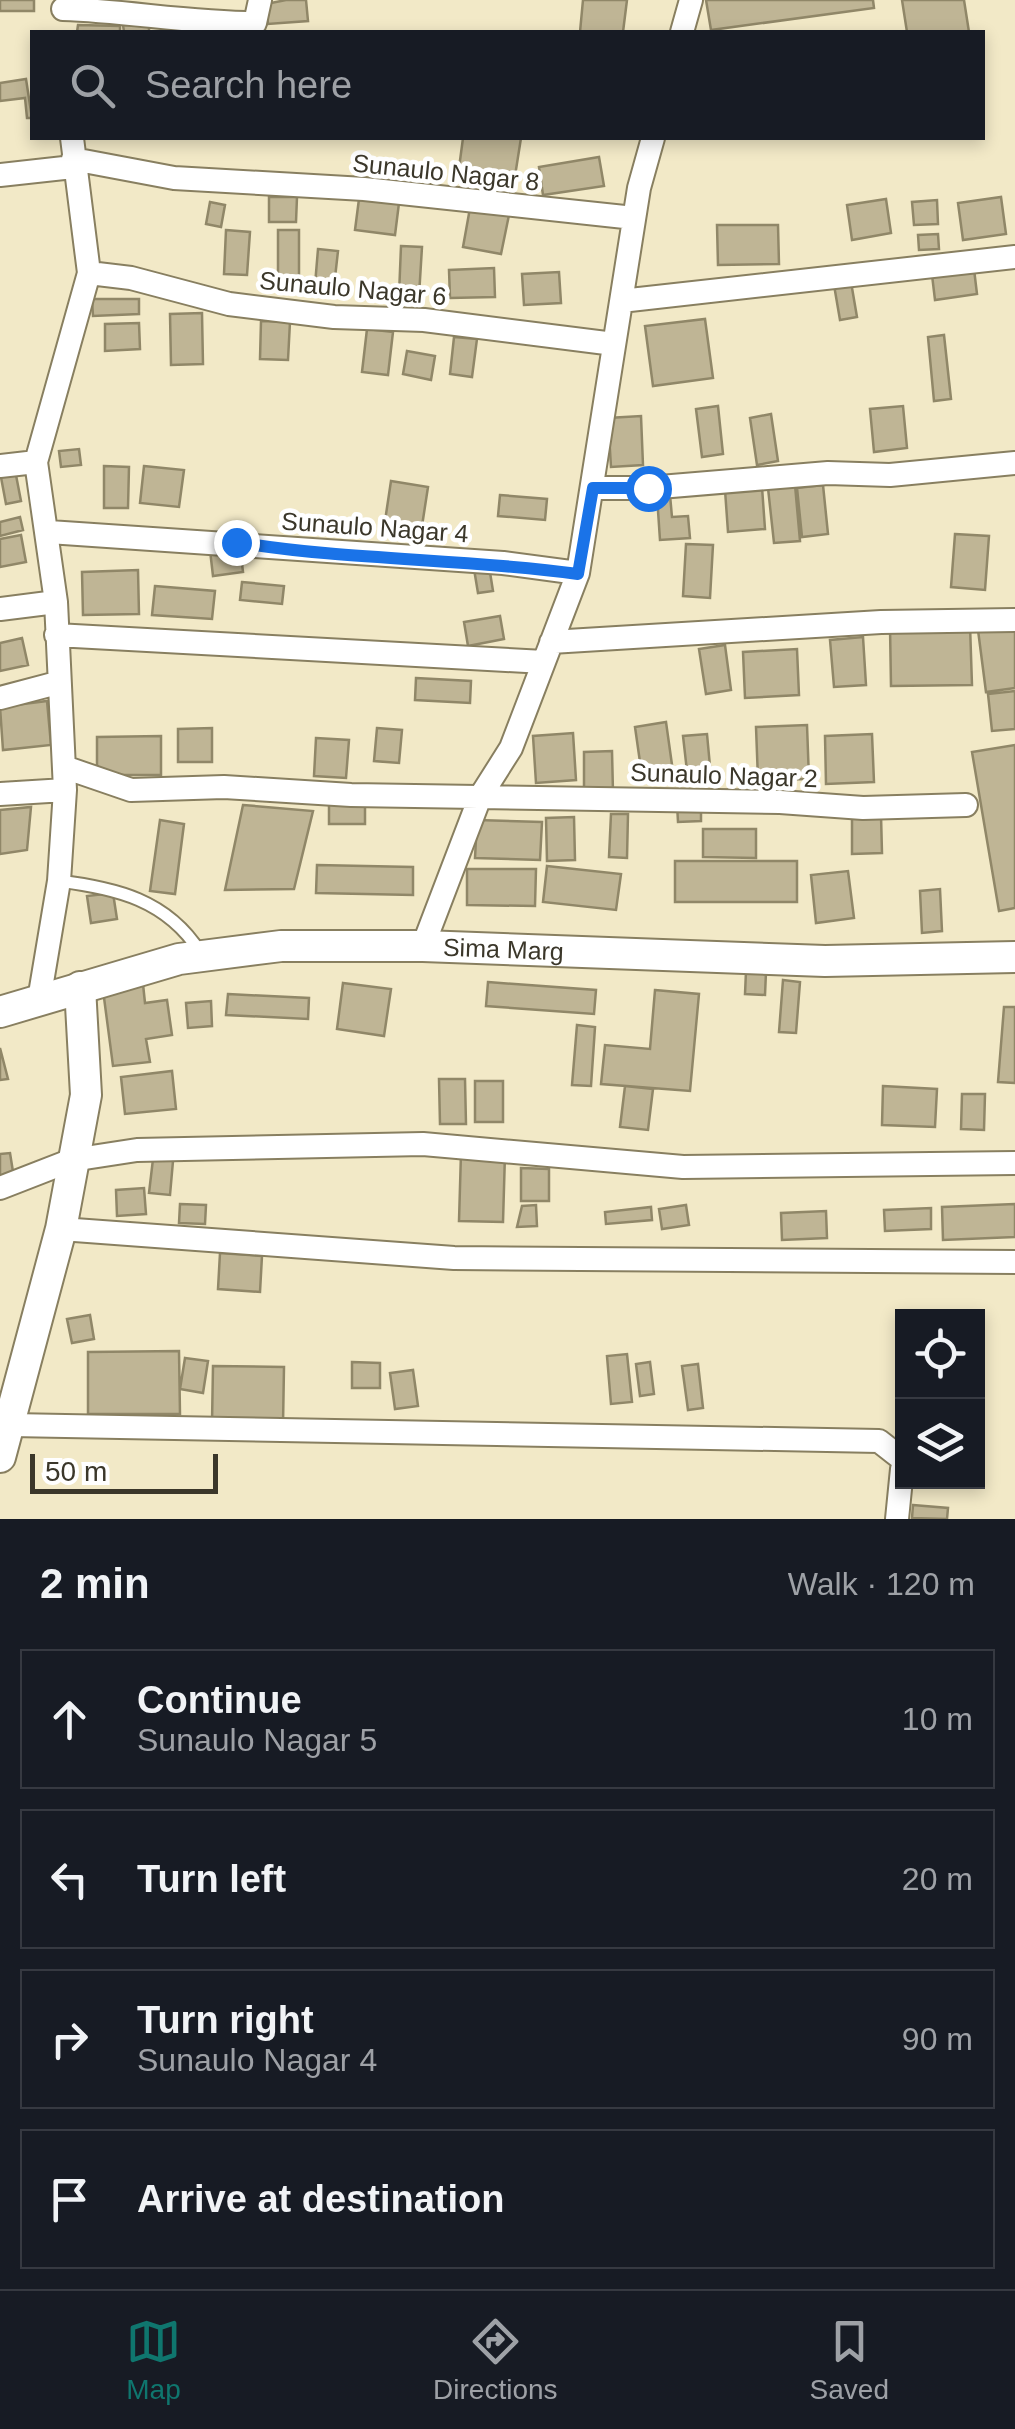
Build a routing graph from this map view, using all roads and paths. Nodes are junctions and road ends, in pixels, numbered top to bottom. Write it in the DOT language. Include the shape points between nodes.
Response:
graph roads {
  1 [pos="260,0"];
  2 [pos="691,0"];
  3 [pos="63,14"];
  4 [pos="683,30"];
  5 [pos="653,140"];
  6 [pos="73,154"];
  7 [pos="0,176"];
  8 [pos="634,218"];
  9 [pos="1015,257"];
  10 [pos="89,272"];
  11 [pos="621,301"];
  12 [pos="614,344"];
  13 [pos="36,462"];
  14 [pos="1015,463"];
  15 [pos="0,466"];
  16 [pos="593,488"];
  17 [pos="49,532"];
  18 [pos="578,574"];
  19 [pos="56,602"];
  20 [pos="0,608"];
  21 [pos="1015,620"];
  22 [pos="56,634"];
  23 [pos="548,652"];
  24 [pos="57,683"];
  25 [pos="0,698"];
  26 [pos="64,778"];
  27 [pos="0,794"];
  28 [pos="480,798"];
  29 [pos="966,806"];
  30 [pos="59,880"];
  31 [pos="423,946"];
  32 [pos="202,956"];
  33 [pos="1015,957"];
  34 [pos="80,987"];
  35 [pos="40,1000"];
  36 [pos="0,1012"];
  37 [pos="72,1160"];
  38 [pos="1015,1163"];
  39 [pos="0,1188"];
  40 [pos="61,1229"];
  41 [pos="1015,1262"];
  42 [pos="14,1371"];
  43 [pos="11,1425"];
  44 [pos="895,1454"];
  45 [pos="0,1457"];
  46 [pos="900,1489"];
  47 [pos="897,1519"];
  1 -- 3 [label="street" via="255,23 204,24 117,11"];
  2 -- 4 [label="street"];
  5 -- 8 [label="street"];
  6 -- 7 [label="street, Sunaulo Nagar 8"];
  6 -- 8 [label="street, Sunaulo Nagar 8" via="174,178 364,188"];
  6 -- 10 [label="street"];
  8 -- 11 [label="street"];
  9 -- 11 [label="street"];
  10 -- 12 [label="street, Sunaulo Nagar 6" via="229,304"];
  10 -- 13 [label="street"];
  11 -- 12 [label="street"];
  12 -- 16 [label="street"];
  13 -- 15 [label="street"];
  13 -- 17 [label="street"];
  14 -- 16 [label="street"];
  16 -- 18 [label="street"];
  17 -- 18 [label="street, Sunaulo Nagar 4" via="503,563"];
  17 -- 19 [label="street"];
  18 -- 23 [label="street"];
  19 -- 20 [label="street"];
  19 -- 22 [label="street"];
  21 -- 23 [label="street" via="881,622"];
  22 -- 23 [label="street"];
  22 -- 24 [label="street"];
  23 -- 28 [label="street" via="511,748"];
  24 -- 25 [label="street"];
  24 -- 26 [label="street"];
  26 -- 27 [label="street"];
  26 -- 28 [label="street, Sunaulo Nagar 2" via="131,790 224,787"];
  26 -- 30 [label="street"];
  28 -- 29 [label="street, Sunaulo Nagar 2"];
  28 -- 31 [label="street"];
  30 -- 32 [label="lane" via="110,887 150,903 185,929"];
  30 -- 35 [label="street"];
  31 -- 32 [label="street, Sima Marg" via="280,946"];
  31 -- 33 [label="street, Sima Marg" via="825,961"];
  32 -- 34 [label="street, Sima Marg"];
  34 -- 35 [label="street, Sima Marg"];
  34 -- 37 [label="street" via="86,1096"];
  35 -- 36 [label="street, Sima Marg"];
  37 -- 38 [label="street" via="137,1150 423,1144 683,1167"];
  37 -- 39 [label="street"];
  37 -- 40 [label="street"];
  40 -- 41 [label="street" via="454,1258"];
  40 -- 42 [label="street"];
  42 -- 43 [label="street"];
  43 -- 44 [label="street" via="879,1441"];
  43 -- 45 [label="street"];
  46 -- 47 [label="street"];
}
